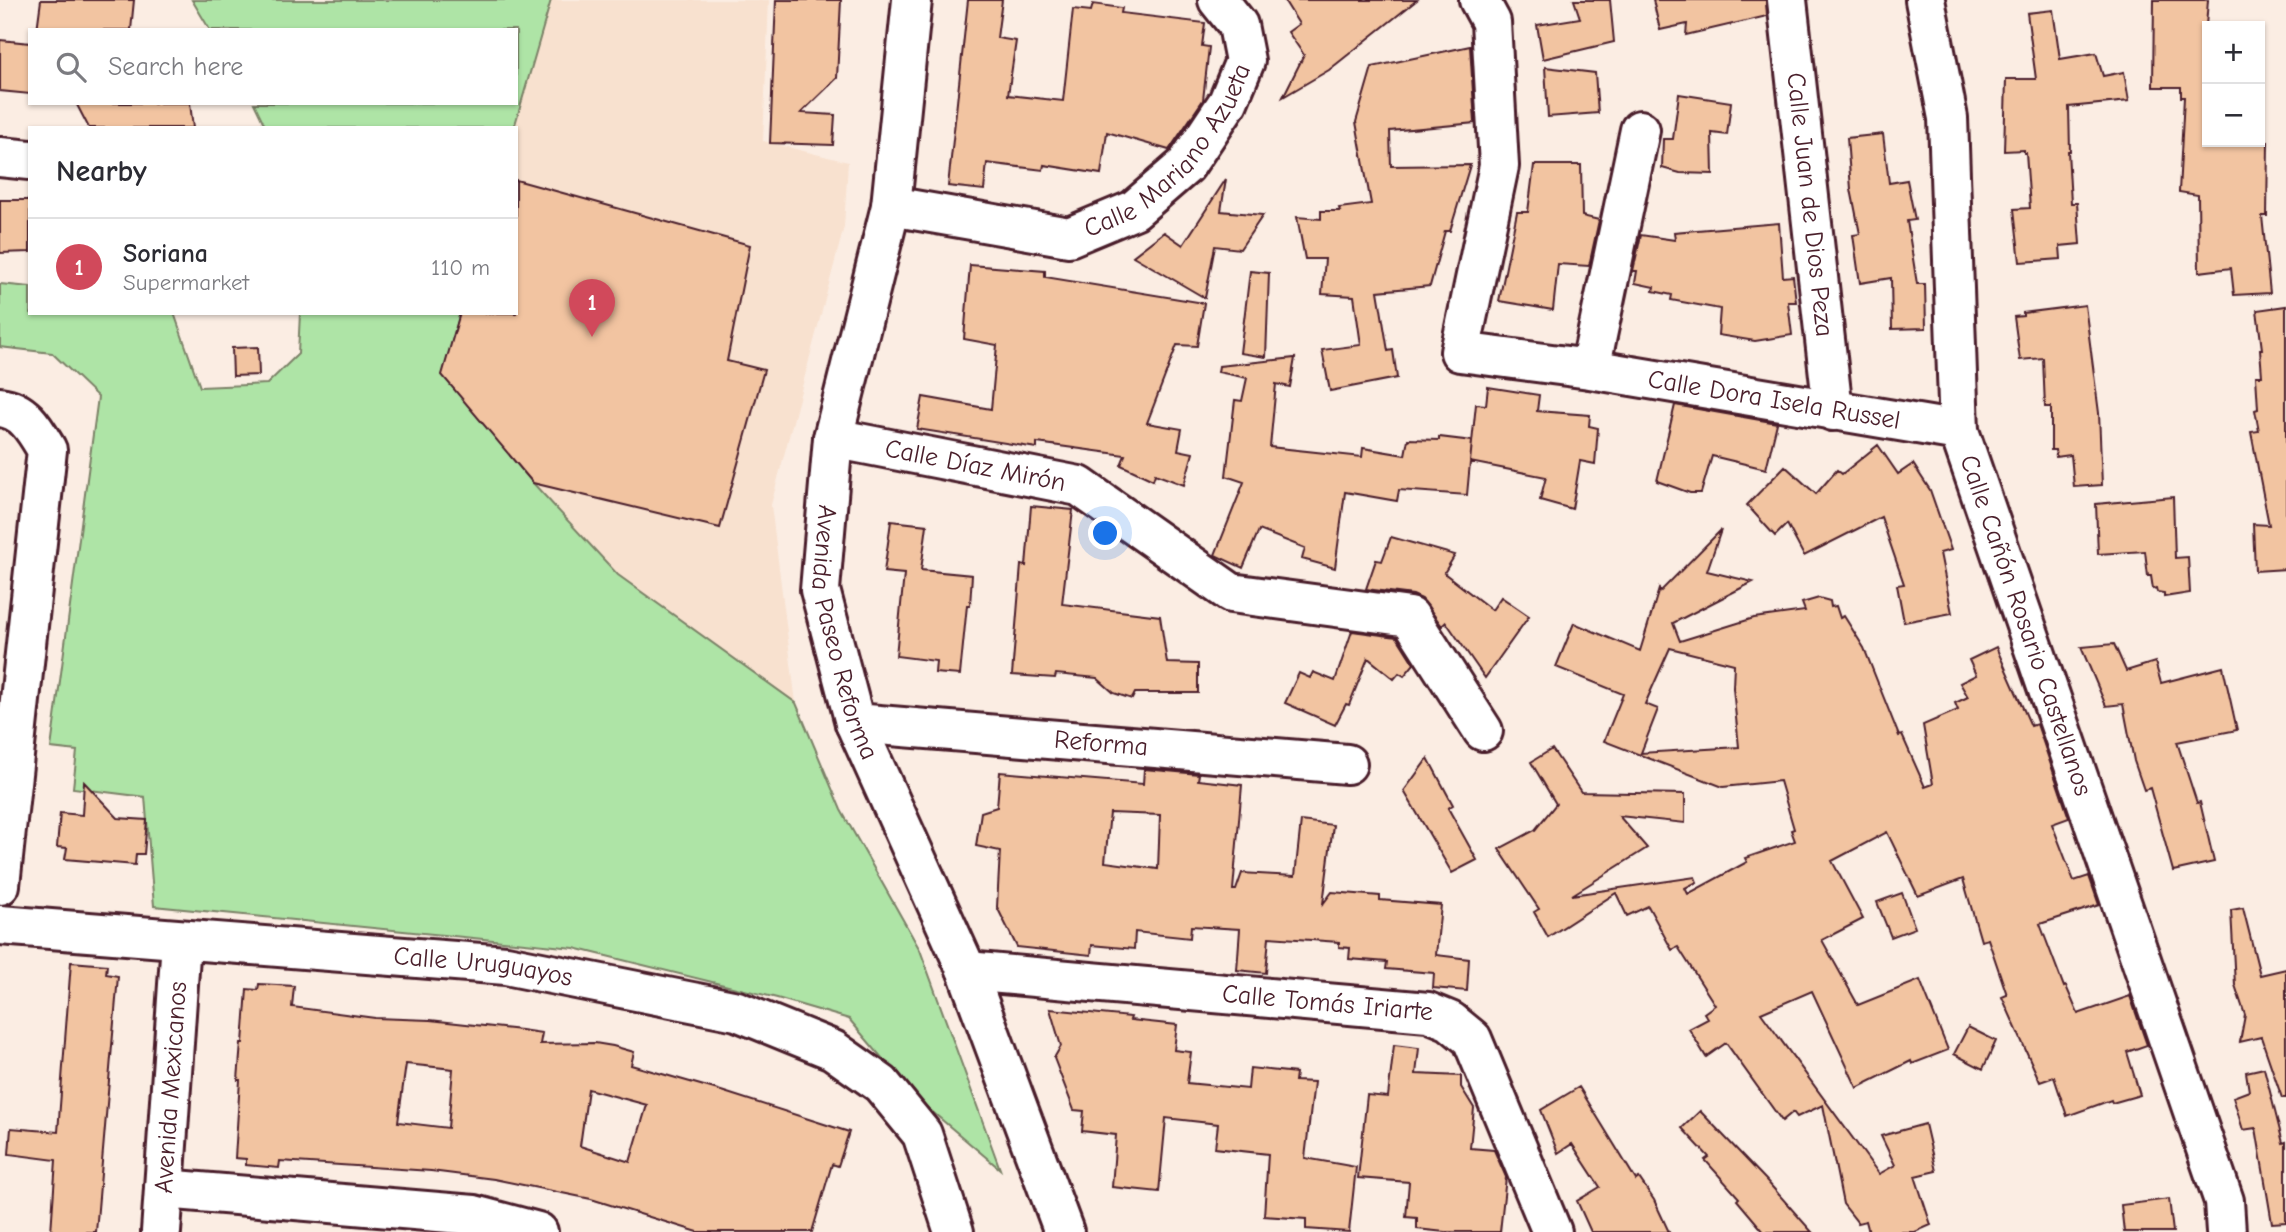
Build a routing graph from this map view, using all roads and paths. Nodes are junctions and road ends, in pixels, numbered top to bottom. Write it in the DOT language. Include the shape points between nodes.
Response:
graph roads {
  1 [pos="912,0"];
  2 [pos="1218,0"];
  3 [pos="1479,0"];
  4 [pos="1787,0"];
  5 [pos="1925,0"];
  6 [pos="1640,130"];
  7 [pos="0,157"];
  8 [pos="28,160"];
  9 [pos="891,206"];
  10 [pos="1590,369"];
  11 [pos="0,407"];
  12 [pos="1833,411"];
  13 [pos="1959,431"];
  14 [pos="833,438"];
  15 [pos="855,723"];
  16 [pos="1483,732"];
  17 [pos="1347,764"];
  18 [pos="0,885"];
  19 [pos="0,925"];
  20 [pos="181,941"];
  21 [pos="967,971"];
  22 [pos="164,1189"];
  23 [pos="161,1232"];
  24 [pos="538,1232"];
  25 [pos="954,1232"];
  26 [pos="1064,1232"];
  27 [pos="1552,1232"];
  28 [pos="2226,1232"];
  1 -- 9 [label="street, Avenida Paseo Reforma"];
  2 -- 9 [label="street, Calle Mariano Azueta" via="1238,25 1245,61 1228,102 1186,165 1134,210 1069,237"];
  3 -- 10 [label="street, Calle Dora Isela Russel" via="1491,22 1499,166 1460,352"];
  4 -- 12 [label="street, Calle Juan de Dios Peza"];
  5 -- 13 [label="street, Calle Cañón Rosario Castellanos" via="1948,118"];
  6 -- 10 [label="street"];
  7 -- 8 [label="street"];
  9 -- 14 [label="street, Avenida Paseo Reforma"];
  10 -- 12 [label="street, Calle Dora Isela Russel"];
  11 -- 18 [label="street" via="30,421 47,450"];
  12 -- 13 [label="street, Calle Dora Isela Russel"];
  13 -- 28 [label="street, Calle Cañón Rosario Castellanos" via="2224,1201"];
  14 -- 15 [label="street, Avenida Paseo Reforma" via="820,590"];
  14 -- 16 [label="street, Calle Díaz Mirón" via="1079,486 1231,593 1410,617"];
  15 -- 17 [label="street, Reforma"];
  15 -- 21 [label="street, Avenida Paseo Reforma"];
  19 -- 20 [label="street, Calle Uruguayos"];
  20 -- 22 [label="street, Avenida Mexicanos"];
  20 -- 25 [label="street, Calle Uruguayos" via="506,965 737,1011 833,1050 881,1084 922,1134"];
  21 -- 26 [label="street, Avenida Paseo Reforma"];
  21 -- 27 [label="street, Calle Tomás Iriarte" via="1428,1012 1450,1021 1472,1039"];
  22 -- 23 [label="street, Avenida Mexicanos"];
  22 -- 24 [label="street" via="474,1215"];
}
